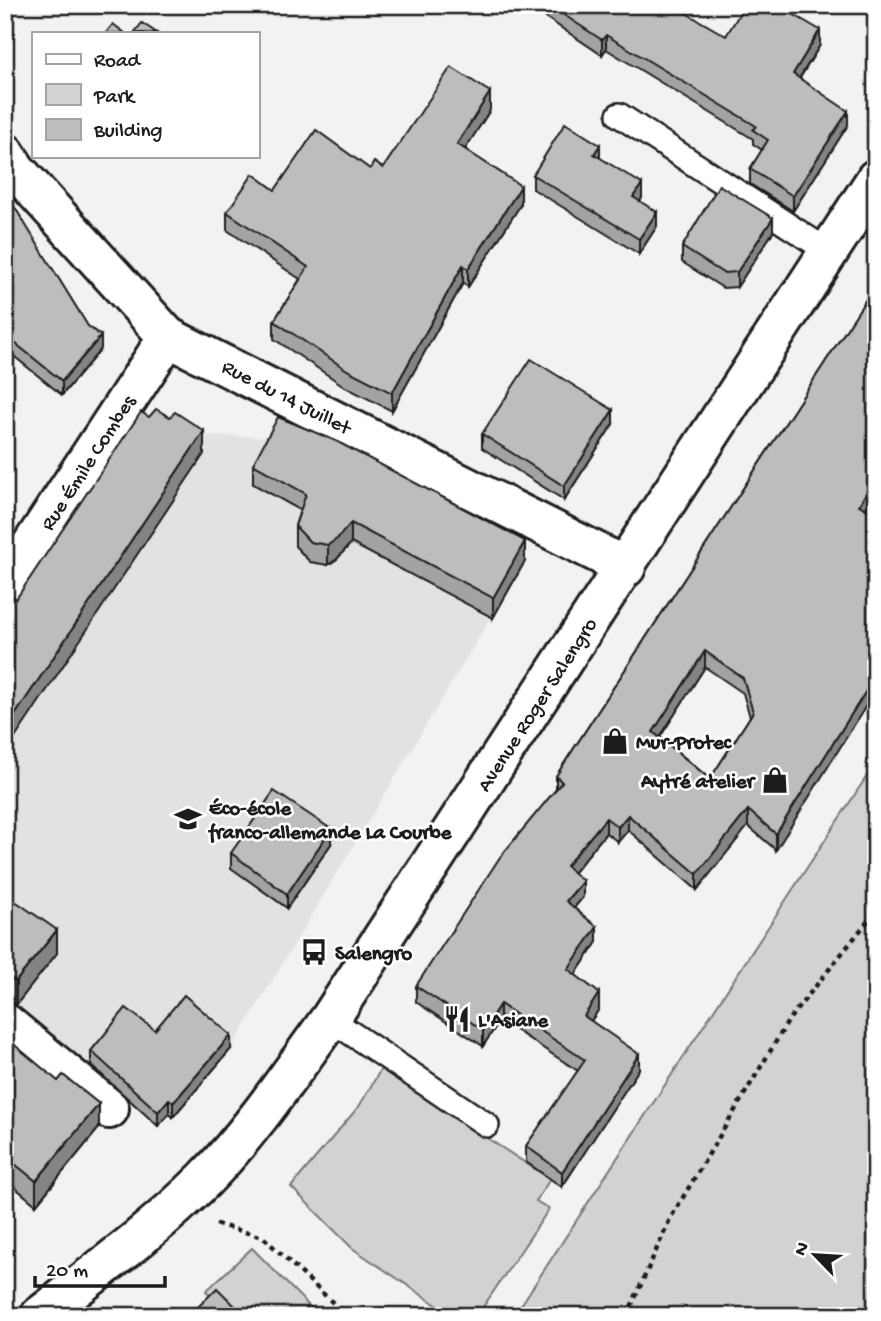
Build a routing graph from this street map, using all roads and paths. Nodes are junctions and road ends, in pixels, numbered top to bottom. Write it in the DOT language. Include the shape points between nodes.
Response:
graph roads {
  1 [pos="620,115"];
  2 [pos="5,153"];
  3 [pos="876,179"];
  4 [pos="829,252"];
  5 [pos="168,337"];
  6 [pos="626,567"];
  7 [pos="5,586"];
  8 [pos="876,911"];
  9 [pos="330,1019"];
  10 [pos="5,1023"];
  11 [pos="109,1108"];
  12 [pos="486,1125"];
  13 [pos="178,1205"];
  14 [pos="40,1316"];
  15 [pos="347,1316"];
  16 [pos="627,1316"];
  1 -- 4 [label="lane"];
  2 -- 5 [label="main road, Rue du 14 Juillet"];
  3 -- 4 [label="main road, Avenue Roger Salengro"];
  4 -- 6 [label="main road, Avenue Roger Salengro"];
  5 -- 6 [label="main road, Rue du 14 Juillet"];
  5 -- 7 [label="main road, Rue Émile Combes"];
  6 -- 9 [label="main road, Avenue Roger Salengro"];
  8 -- 16 [label="path" via="790,1018 670,1219"];
  9 -- 12 [label="lane"];
  9 -- 13 [label="main road, Avenue Roger Salengro" via="260,1115"];
  10 -- 11 [label="main road"];
  13 -- 14 [label="main road, Avenue Roger Salengro"];
  13 -- 15 [label="path" via="213,1223 263,1237"];
}
